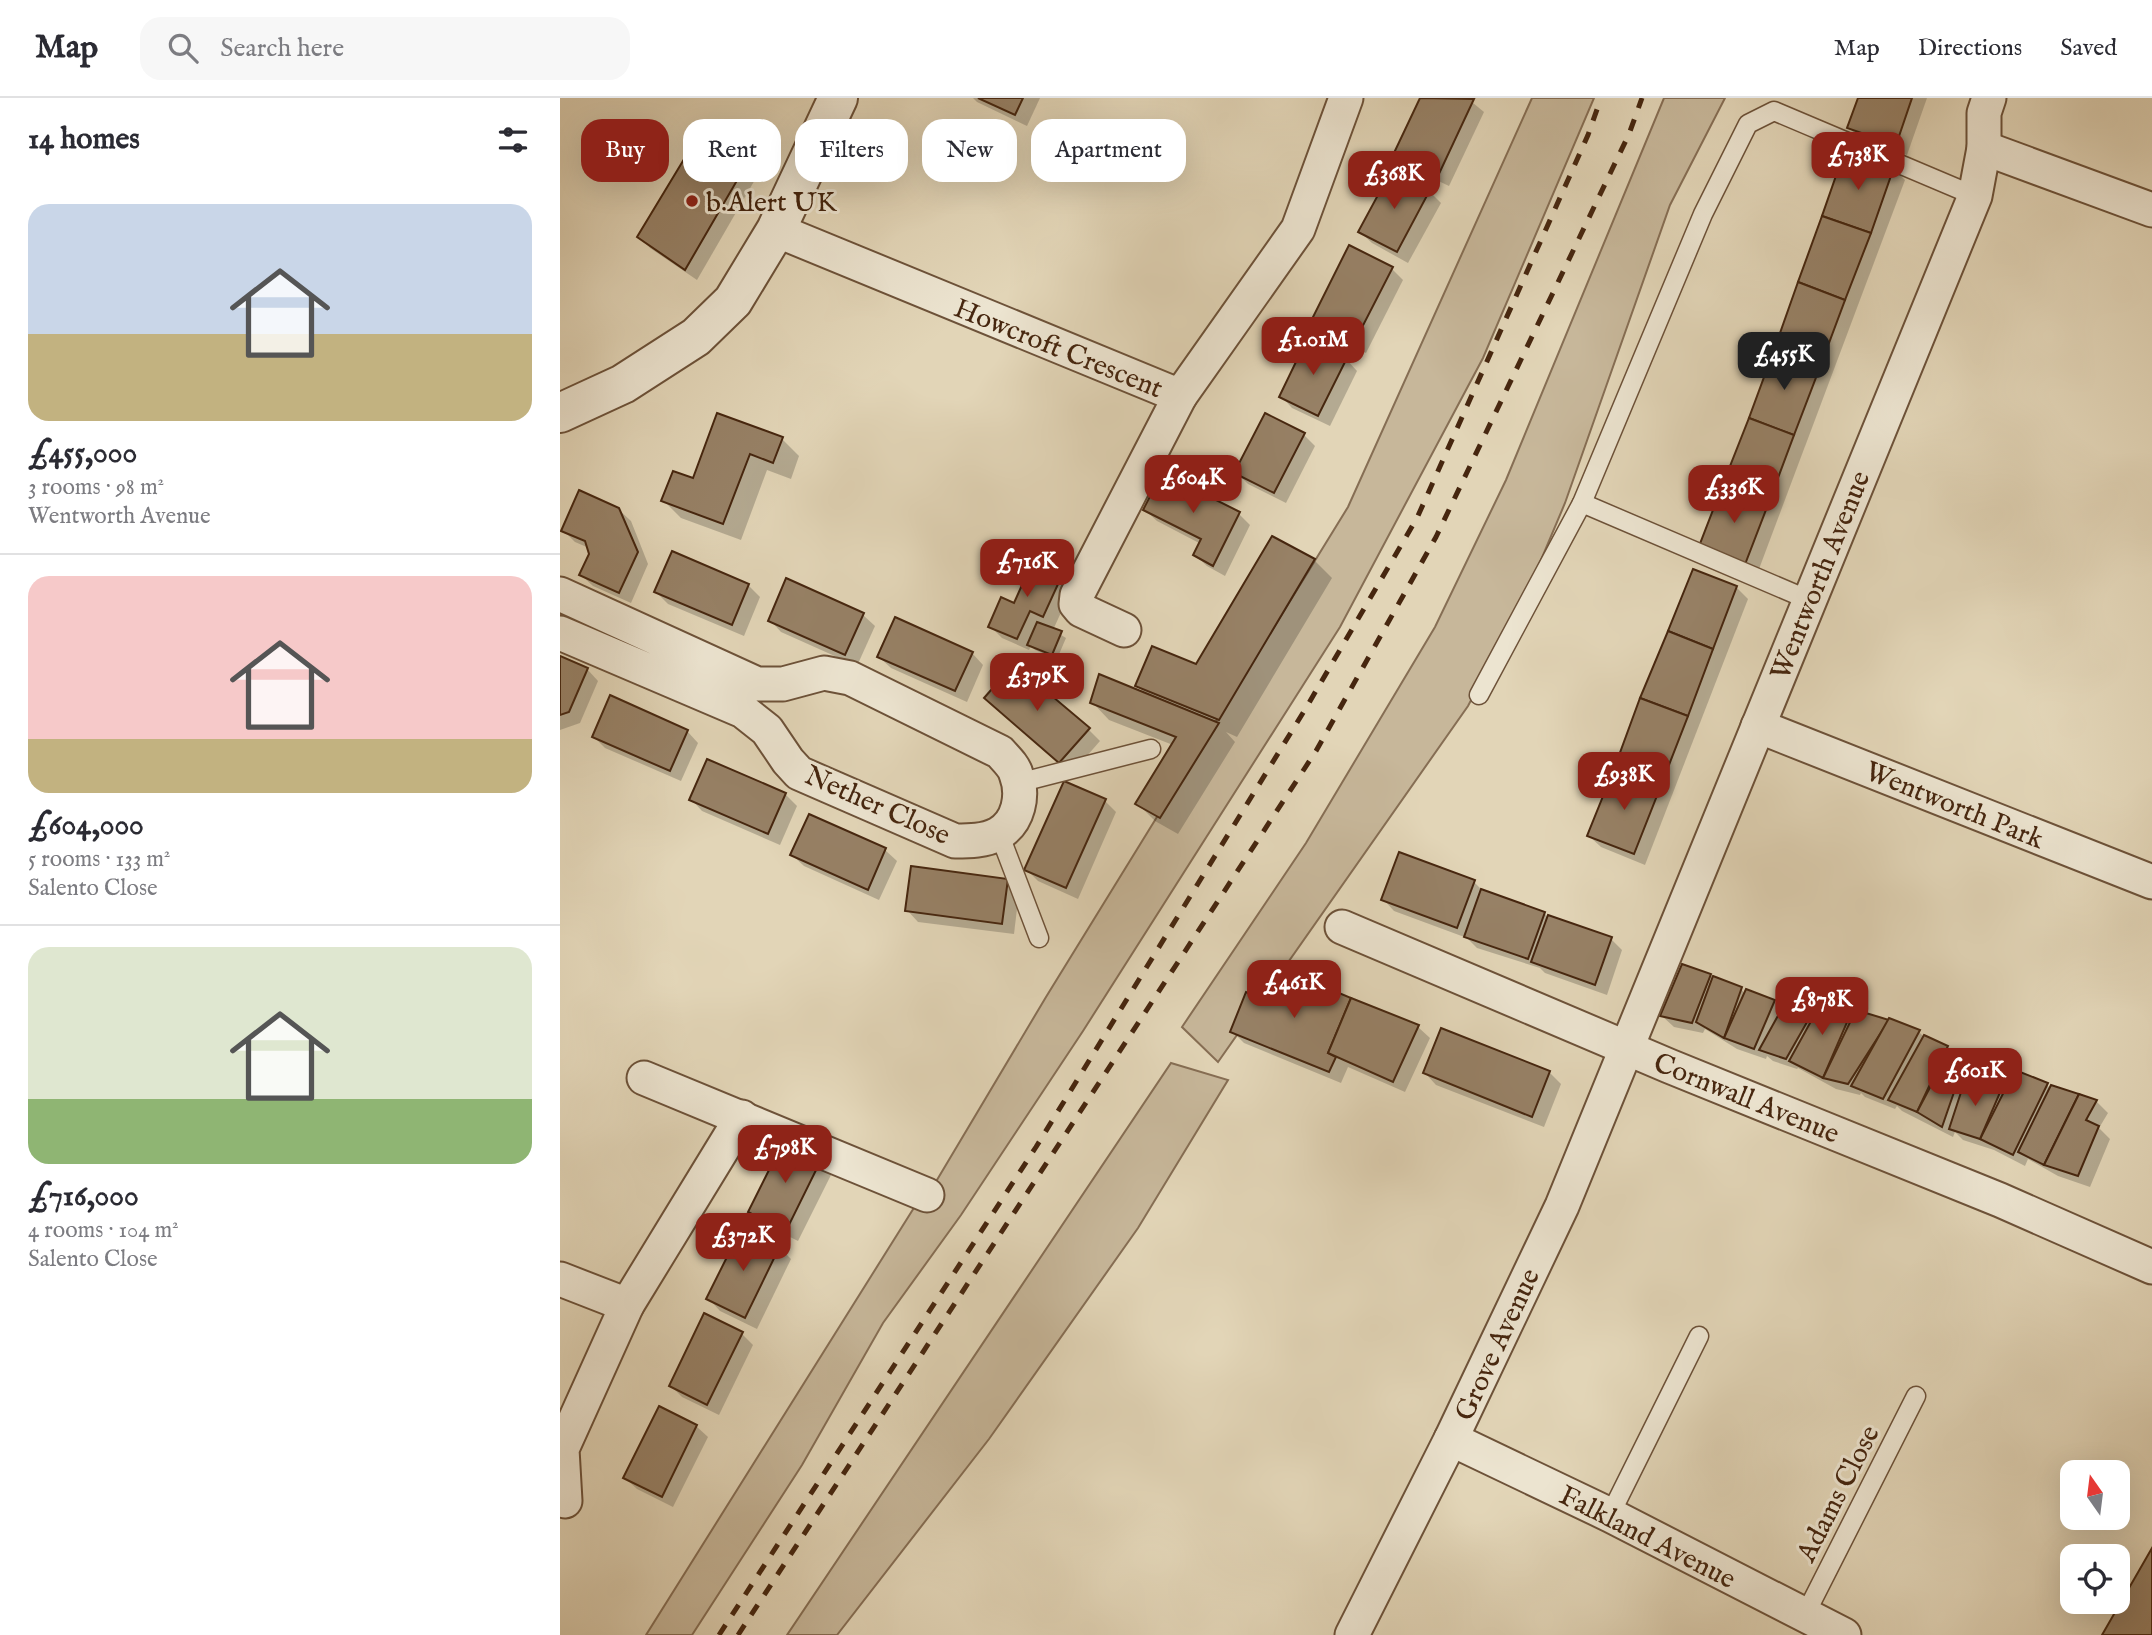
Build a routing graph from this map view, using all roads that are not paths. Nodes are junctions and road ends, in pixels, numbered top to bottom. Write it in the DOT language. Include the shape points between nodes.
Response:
graph roads {
  1 [pos="838,98"];
  2 [pos="1346,98"];
  3 [pos="1989,98"];
  4 [pos="1984,148"];
  5 [pos="1975,196"];
  6 [pos="2152,210"];
  7 [pos="776,230"];
  8 [pos="1180,396"];
  9 [pos="560,412"];
  10 [pos="1582,503"];
  11 [pos="560,594"];
  12 [pos="1808,600"];
  13 [pos="1124,630"];
  14 [pos="560,634"];
  15 [pos="1479,695"];
  16 [pos="1758,726"];
  17 [pos="1151,749"];
  18 [pos="1018,783"];
  19 [pos="999,833"];
  20 [pos="2152,882"];
  21 [pos="1342,927"];
  22 [pos="1039,938"];
  23 [pos="1626,1047"];
  24 [pos="643,1078"];
  25 [pos="742,1117"];
  26 [pos="928,1195"];
  27 [pos="2152,1266"];
  28 [pos="560,1279"];
  29 [pos="627,1305"];
  30 [pos="1699,1336"];
  31 [pos="1916,1396"];
  32 [pos="1451,1439"];
  33 [pos="565,1501"];
  34 [pos="1610,1515"];
  35 [pos="1805,1615"];
  36 [pos="1352,1635"];
  37 [pos="1844,1635"];
  1 -- 7 [label="street"];
  2 -- 8 [label="street, Howcroft Crescent" via="1298,229"];
  3 -- 4 [label="street, Wentworth Avenue"];
  4 -- 5 [label="street, Wentworth Avenue"];
  4 -- 6 [label="street"];
  5 -- 10 [label="lane" via="1774,111 1748,124 1703,214"];
  5 -- 12 [label="street, Wentworth Avenue"];
  7 -- 8 [label="street, Howcroft Crescent"];
  7 -- 9 [label="street" via="733,301 696,337 624,384"];
  8 -- 13 [label="street" via="1077,595 1081,610"];
  10 -- 12 [label="lane"];
  10 -- 15 [label="lane"];
  11 -- 18 [label="street" via="757,684 783,684 824,673 850,678 1000,752 1016,772"];
  12 -- 16 [label="street, Wentworth Avenue"];
  14 -- 19 [label="street, Nether Close" via="743,711 767,730 799,773 955,841"];
  16 -- 20 [label="street, Wentworth Park"];
  16 -- 23 [label="street, Wentworth Avenue"];
  17 -- 18 [label="lane"];
  18 -- 19 [label="street" via="1016,816"];
  19 -- 22 [label="lane"];
  21 -- 23 [label="street, Cornwall Avenue"];
  23 -- 27 [label="street, Cornwall Avenue"];
  23 -- 32 [label="street, Grove Avenue" via="1562,1206"];
  24 -- 25 [label="street"];
  25 -- 26 [label="street"];
  25 -- 29 [label="street"];
  28 -- 29 [label="street"];
  29 -- 33 [label="street" via="562,1449"];
  30 -- 34 [label="lane"];
  31 -- 35 [label="lane, Adams Close"];
  32 -- 34 [label="street, Falkland Avenue"];
  32 -- 36 [label="street, Grove Avenue"];
  34 -- 35 [label="street, Falkland Avenue"];
  35 -- 37 [label="street, Falkland Avenue"];
}
